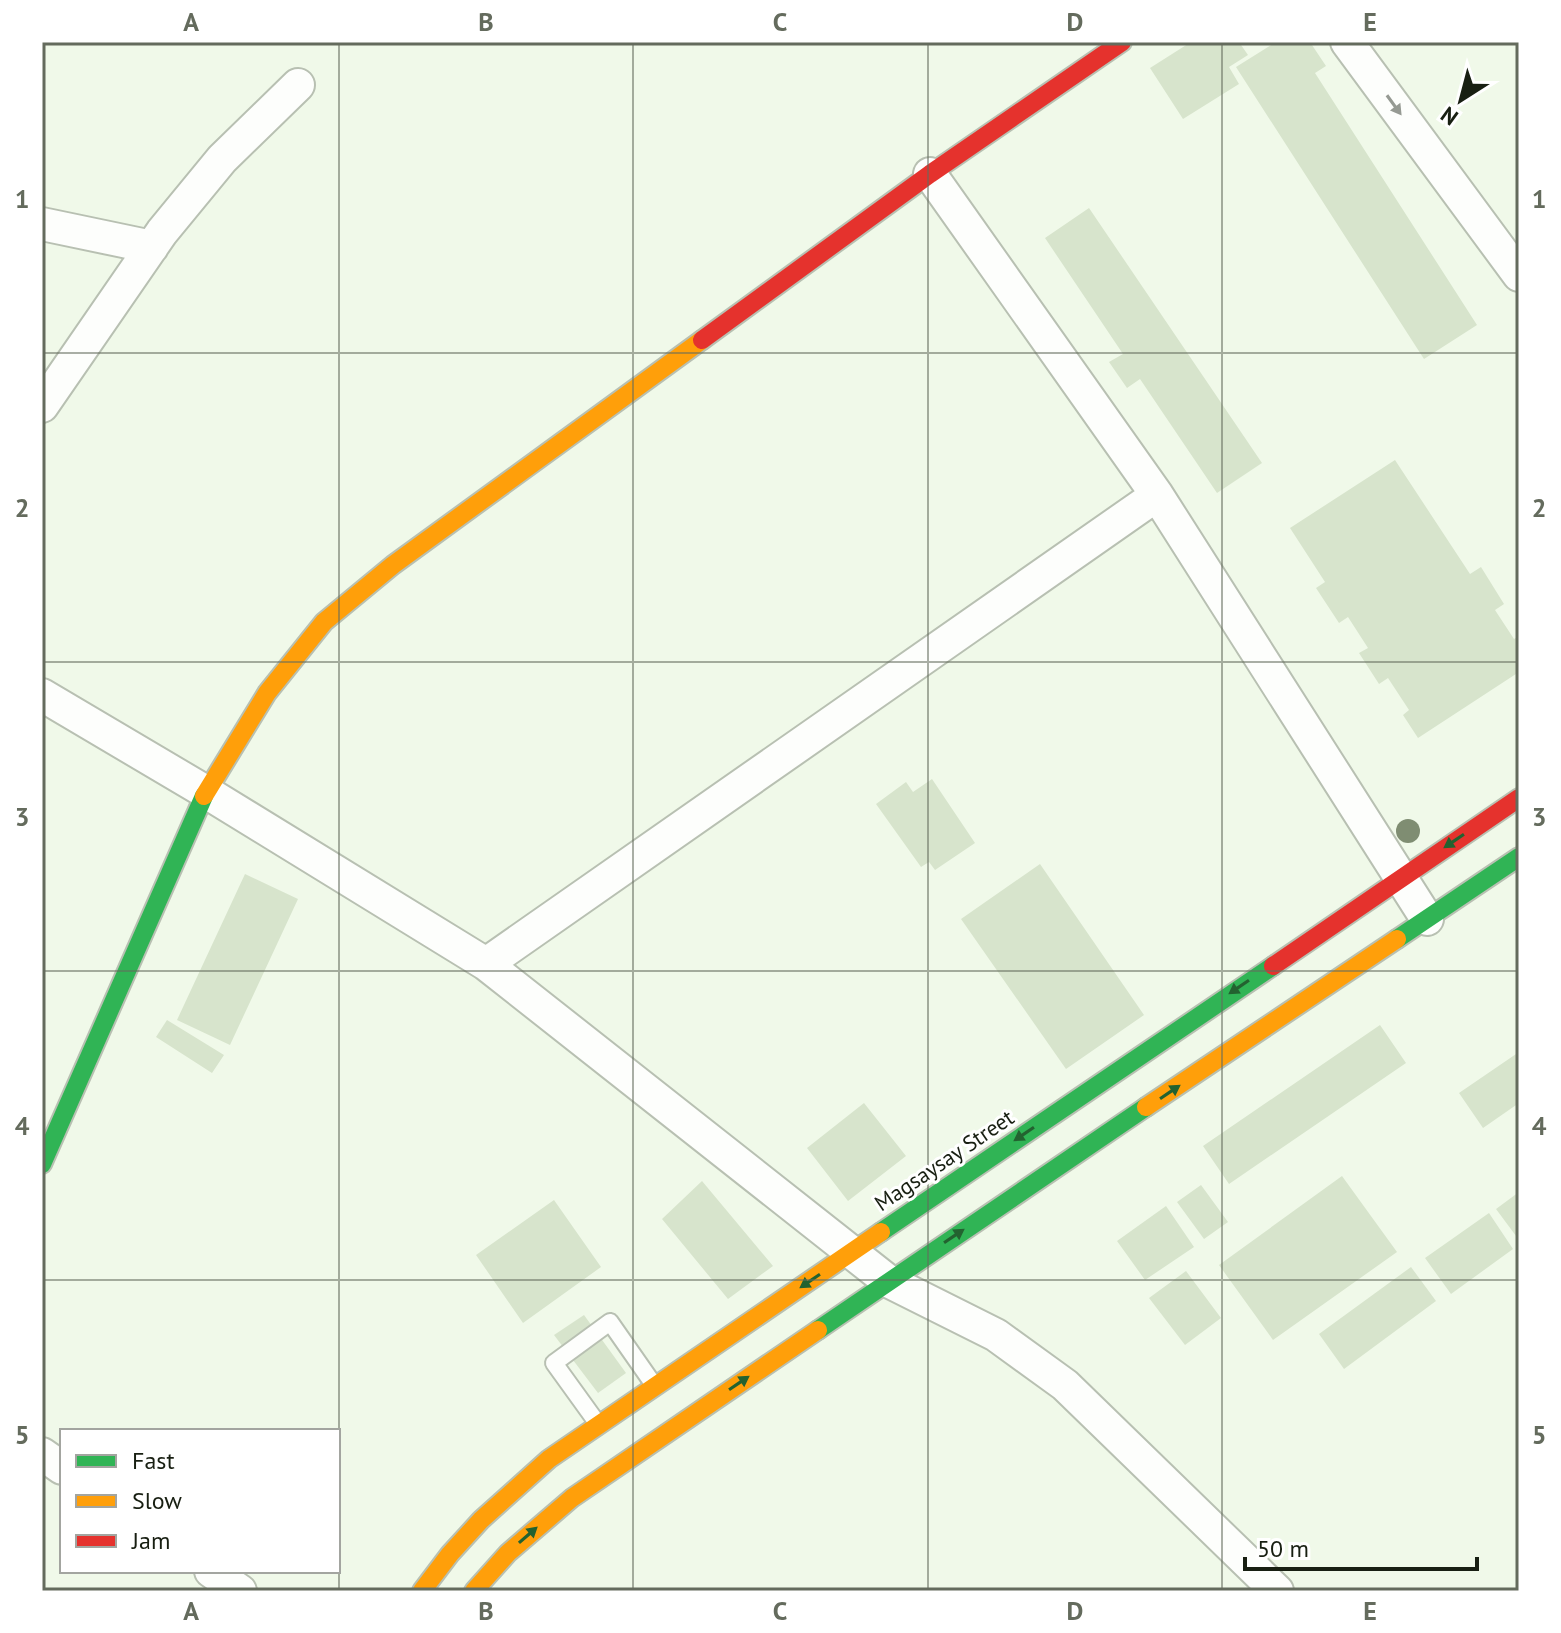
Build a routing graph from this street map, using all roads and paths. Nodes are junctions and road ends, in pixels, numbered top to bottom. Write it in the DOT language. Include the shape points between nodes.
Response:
graph roads {
  1 [pos="1122,42"];
  2 [pos="1347,42"];
  3 [pos="298,85"];
  4 [pos="930,174"];
  5 [pos="42,224"];
  6 [pos="152,247"];
  7 [pos="1519,275"];
  8 [pos="42,406"];
  9 [pos="1157,495"];
  10 [pos="42,695"];
  11 [pos="206,792"];
  12 [pos="1519,798"];
  13 [pos="1519,857"];
  14 [pos="1400,878"];
  15 [pos="1427,919"];
  16 [pos="486,964"];
  17 [pos="42,1164"];
  18 [pos="851,1253"];
  19 [pos="888,1281"];
  20 [pos="655,1387"];
  21 [pos="598,1425"];
  22 [pos="42,1454"];
  23 [pos="60,1467"];
  24 [pos="214,1573"];
  25 [pos="240,1591"];
  26 [pos="422,1591"];
  27 [pos="474,1591"];
  28 [pos="1277,1591"];
  1 -- 4 [label="main road"];
  2 -- 7 [label="street, one-way"];
  3 -- 6 [label="street" via="222,159"];
  4 -- 9 [label="street"];
  4 -- 11 [label="main road" via="393,565 324,622 267,693"];
  5 -- 6 [label="street"];
  6 -- 8 [label="street"];
  9 -- 14 [label="street"];
  9 -- 16 [label="street"];
  10 -- 11 [label="street"];
  11 -- 16 [label="street"];
  11 -- 17 [label="main road"];
  12 -- 14 [label="main road, Magsaysay Street, one-way"];
  13 -- 15 [label="main road"];
  14 -- 15 [label="street"];
  14 -- 18 [label="main road, Magsaysay Street, one-way"];
  19 -- 15 [label="main road, one-way"];
  16 -- 18 [label="street"];
  18 -- 19 [label="street"];
  18 -- 20 [label="main road, Magsaysay Street, one-way"];
  27 -- 19 [label="main road, one-way" via="508,1553 572,1498"];
  19 -- 28 [label="street" via="996,1335 1065,1385"];
  20 -- 21 [label="main road, Magsaysay Street"];
  20 -- 21 [label="lane" via="610,1322 554,1363"];
  21 -- 26 [label="main road, Magsaysay Street" via="510,1491 445,1557"];
  22 -- 23 [label="street"];
  24 -- 25 [label="street"];
}
